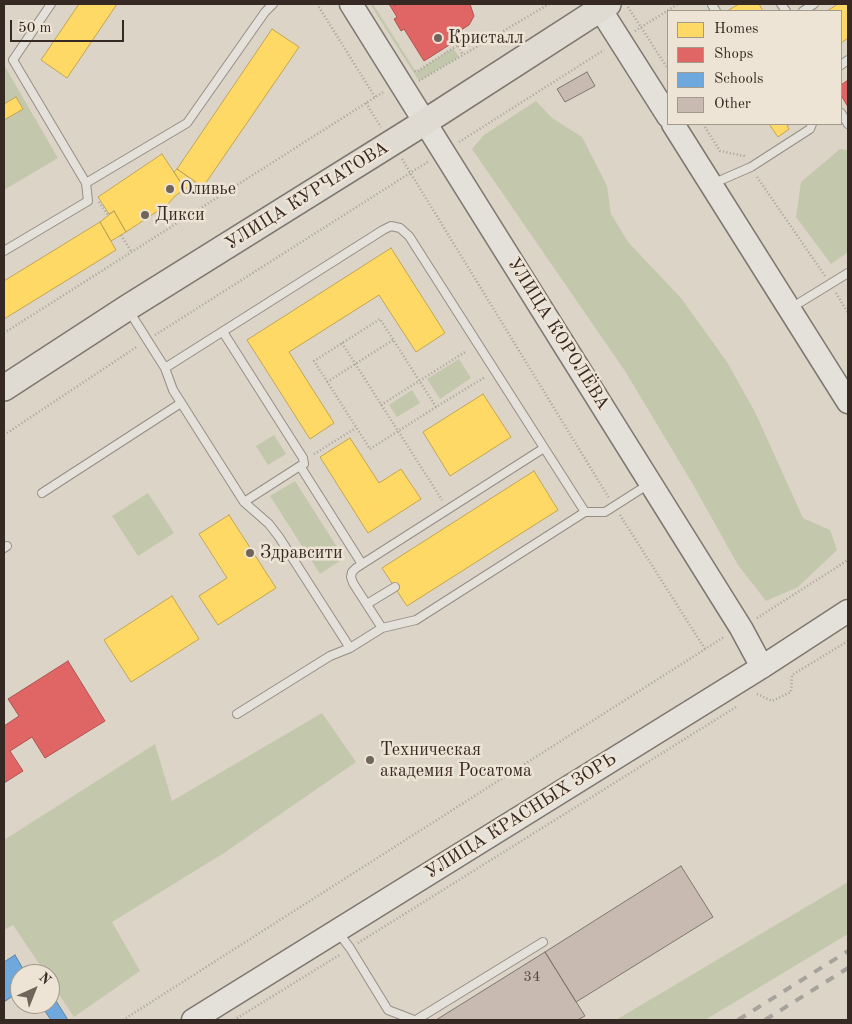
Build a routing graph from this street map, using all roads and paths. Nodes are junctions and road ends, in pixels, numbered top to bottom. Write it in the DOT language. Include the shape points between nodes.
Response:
graph roads {
  1 [pos="51,4"];
  2 [pos="273,4"];
  3 [pos="317,4"];
  4 [pos="549,4"];
  5 [pos="626,4"];
  6 [pos="353,5"];
  7 [pos="602,5"];
  8 [pos="667,11"];
  9 [pos="642,27"];
  10 [pos="620,40"];
  11 [pos="463,55"];
  12 [pos="411,64"];
  13 [pos="667,67"];
  14 [pos="403,86"];
  15 [pos="375,97"];
  16 [pos="667,114"];
  17 [pos="425,122"];
  18 [pos="674,125"];
  19 [pos="704,125"];
  20 [pos="812,125"];
  21 [pos="444,152"];
  22 [pos="751,167"];
  23 [pos="410,172"];
  24 [pos="86,183"];
  25 [pos="712,184"];
  26 [pos="121,235"];
  27 [pos="4,251"];
  28 [pos="132,251"];
  29 [pos="848,273"];
  30 [pos="830,284"];
  31 [pos="127,308"];
  32 [pos="789,309"];
  33 [pos="848,313"];
  34 [pos="223,332"];
  35 [pos="4,333"];
  36 [pos="147,340"];
  37 [pos="393,340"];
  38 [pos="342,343"];
  39 [pos="465,352"];
  40 [pos="355,364"];
  41 [pos="165,368"];
  42 [pos="495,370"];
  43 [pos="419,381"];
  44 [pos="327,382"];
  45 [pos="4,388"];
  46 [pos="848,402"];
  47 [pos="181,403"];
  48 [pos="382,404"];
  49 [pos="436,407"];
  50 [pos="356,427"];
  51 [pos="398,431"];
  52 [pos="4,435"];
  53 [pos="544,448"];
  54 [pos="303,458"];
  55 [pos="300,466"];
  56 [pos="651,483"];
  57 [pos="42,493"];
  58 [pos="244,502"];
  59 [pos="614,506"];
  60 [pos="448,509"];
  61 [pos="585,512"];
  62 [pos="848,560"];
  63 [pos="362,564"];
  64 [pos="395,587"];
  65 [pos="367,604"];
  66 [pos="848,611"];
  67 [pos="382,628"];
  68 [pos="741,628"];
  69 [pos="848,640"];
  70 [pos="350,648"];
  71 [pos="705,649"];
  72 [pos="762,667"];
  73 [pos="750,698"];
  74 [pos="742,704"];
  75 [pos="237,714"];
  76 [pos="343,939"];
  77 [pos="543,942"];
  78 [pos="123,1020"];
  79 [pos="193,1020"];
  80 [pos="234,1020"];
  81 [pos="415,1020"];
  1 -- 24 [label="lane" via="13,60"];
  2 -- 24 [label="lane" via="187,123"];
  3 -- 15 [label="path"];
  4 -- 11 [label="path"];
  5 -- 9 [label="path"];
  6 -- 14 [label="street, УЛИЦА КОРОЛЁВА"];
  7 -- 10 [label="street"];
  7 -- 17 [label="main road, УЛИЦА КУРЧАТОВА"];
  8 -- 9 [label="path"];
  9 -- 10 [label="path"];
  9 -- 13 [label="path"];
  10 -- 16 [label="street"];
  10 -- 21 [label="path"];
  11 -- 12 [label="path" via="458,46 416,72"];
  11 -- 14 [label="path" via="419,81"];
  14 -- 15 [label="path"];
  14 -- 17 [label="street, УЛИЦА КОРОЛЁВА"];
  15 -- 28 [label="path"];
  17 -- 21 [label="street, УЛИЦА КОРОЛЁВА"];
  17 -- 31 [label="main road, УЛИЦА КУРЧАТОВА"];
  18 -- 25 [label="street"];
  19 -- 22 [label="path" via="720,151 744,156"];
  20 -- 22 [label="lane"];
  21 -- 23 [label="path"];
  21 -- 56 [label="street, УЛИЦА КОРОЛЁВА"];
  22 -- 25 [label="lane"];
  22 -- 30 [label="path"];
  23 -- 36 [label="path"];
  23 -- 59 [label="path"];
  24 -- 27 [label="lane" via="88,201"];
  25 -- 32 [label="street"];
  26 -- 28 [label="path"];
  28 -- 35 [label="path"];
  29 -- 30 [label="lane"];
  30 -- 32 [label="lane"];
  30 -- 33 [label="path"];
  31 -- 36 [label="lane"];
  31 -- 45 [label="main road, УЛИЦА КУРЧАТОВА"];
  32 -- 46 [label="street"];
  34 -- 41 [label="lane"];
  34 -- 42 [label="lane" via="391,226 400,228 409,236"];
  34 -- 54 [label="lane"];
  36 -- 41 [label="lane"];
  36 -- 52 [label="path"];
  37 -- 38 [label="path" via="380,319"];
  37 -- 40 [label="path"];
  37 -- 43 [label="path"];
  38 -- 40 [label="path"];
  38 -- 44 [label="path" via="314,361"];
  39 -- 43 [label="path"];
  40 -- 44 [label="path"];
  40 -- 48 [label="path"];
  41 -- 47 [label="lane"];
  42 -- 49 [label="path"];
  42 -- 53 [label="lane"];
  43 -- 48 [label="path"];
  43 -- 49 [label="path"];
  44 -- 50 [label="path"];
  47 -- 57 [label="lane"];
  47 -- 58 [label="lane"];
  48 -- 51 [label="path"];
  49 -- 51 [label="path"];
  50 -- 51 [label="path" via="370,449"];
  50 -- 54 [label="path"];
  51 -- 60 [label="path"];
  53 -- 60 [label="lane"];
  53 -- 61 [label="lane"];
  54 -- 55 [label="lane" via="304,464"];
  55 -- 58 [label="lane"];
  55 -- 63 [label="lane"];
  56 -- 59 [label="lane"];
  56 -- 68 [label="street, УЛИЦА КОРОЛЁВА"];
  58 -- 70 [label="lane" via="279,537"];
  59 -- 61 [label="lane" via="605,512"];
  59 -- 71 [label="path"];
  60 -- 63 [label="lane"];
  61 -- 67 [label="lane" via="416,620"];
  62 -- 68 [label="path"];
  63 -- 65 [label="lane" via="351,577"];
  64 -- 65 [label="lane"];
  65 -- 67 [label="lane"];
  66 -- 72 [label="street, УЛИЦА КРАСНЫХ ЗОРЬ"];
  67 -- 70 [label="lane"];
  68 -- 71 [label="path"];
  68 -- 72 [label="street, УЛИЦА КОРОЛЁВА"];
  69 -- 73 [label="path" via="792,675 791,692 772,701 758,693"];
  70 -- 75 [label="lane" via="330,656"];
  71 -- 78 [label="path"];
  72 -- 76 [label="street, УЛИЦА КРАСНЫХ ЗОРЬ"];
  74 -- 76 [label="path"];
  76 -- 79 [label="street, УЛИЦА КРАСНЫХ ЗОРЬ"];
  76 -- 80 [label="path"];
  76 -- 81 [label="lane" via="388,1010"];
  77 -- 81 [label="lane"];
}
